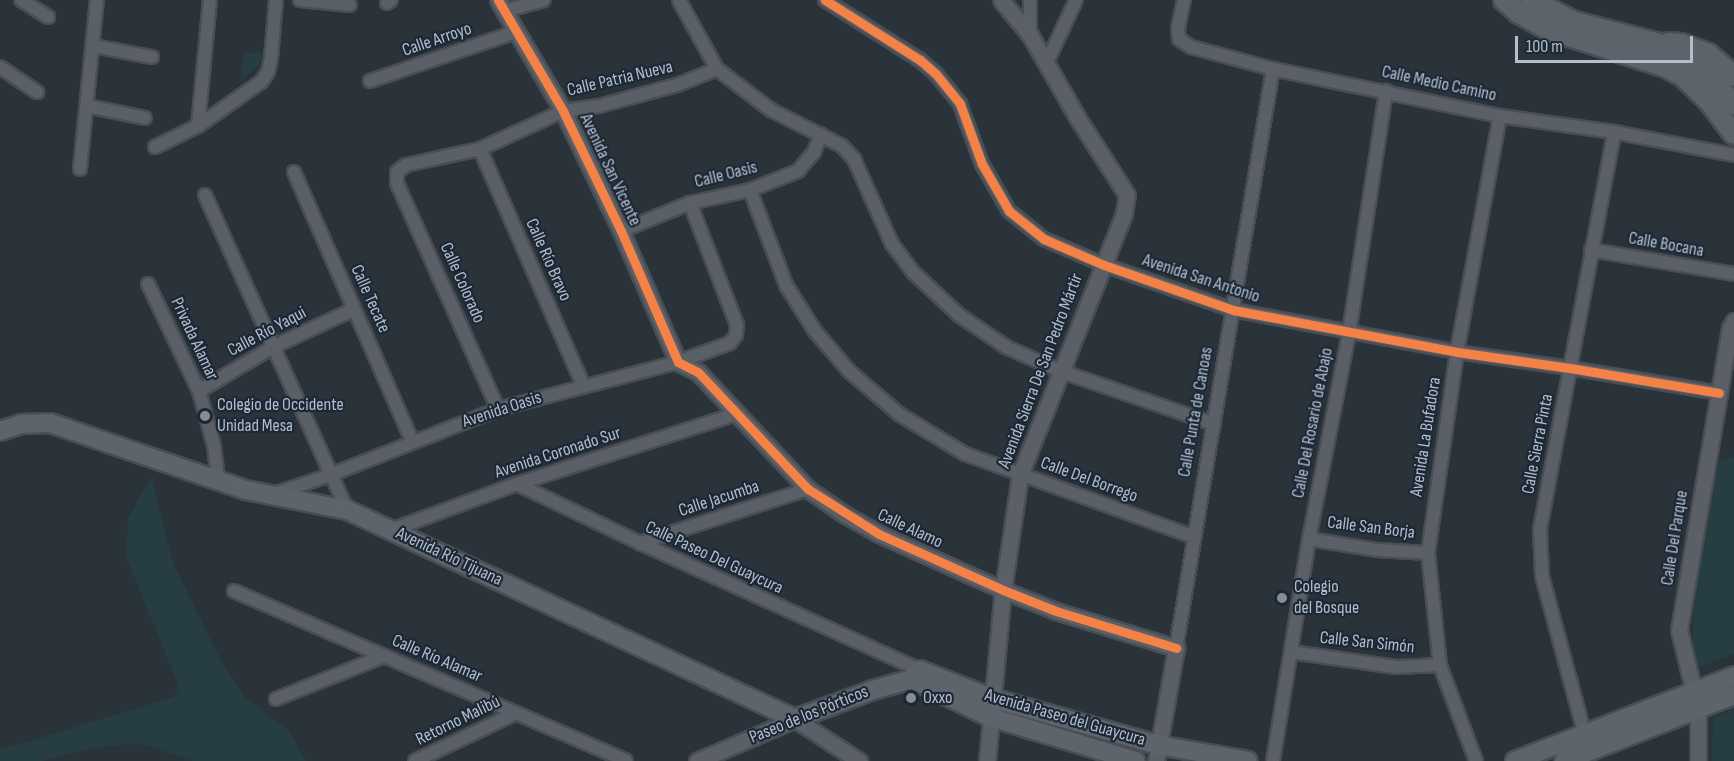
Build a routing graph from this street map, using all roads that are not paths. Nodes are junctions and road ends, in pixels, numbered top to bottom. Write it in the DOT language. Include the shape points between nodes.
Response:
graph roads {
  1 [pos="21,0"];
  2 [pos="97,0"];
  3 [pos="210,0"];
  4 [pos="276,0"];
  5 [pos="300,0"];
  6 [pos="544,0"];
  7 [pos="679,0"];
  8 [pos="825,0"];
  9 [pos="1001,0"];
  10 [pos="1029,0"];
  11 [pos="1076,0"];
  12 [pos="1185,0"];
  13 [pos="1504,0"];
  14 [pos="1531,0"];
  15 [pos="350,5"];
  16 [pos="501,5"];
  17 [pos="48,17"];
  18 [pos="516,32"];
  19 [pos="1029,35"];
  20 [pos="1656,43"];
  21 [pos="93,45"];
  22 [pos="152,57"];
  23 [pos="1047,62"];
  24 [pos="0,67"];
  25 [pos="717,69"];
  26 [pos="1273,69"];
  27 [pos="1734,76"];
  28 [pos="370,81"];
  29 [pos="1386,91"];
  30 [pos="37,92"];
  31 [pos="1734,104"];
  32 [pos="87,106"];
  33 [pos="563,111"];
  34 [pos="1500,116"];
  35 [pos="145,118"];
  36 [pos="198,126"];
  37 [pos="1614,132"];
  38 [pos="820,134"];
  39 [pos="1734,134"];
  40 [pos="155,147"];
  41 [pos="480,149"];
  42 [pos="1734,155"];
  43 [pos="80,170"];
  44 [pos="294,172"];
  45 [pos="397,172"];
  46 [pos="750,190"];
  47 [pos="205,195"];
  48 [pos="690,203"];
  49 [pos="621,231"];
  50 [pos="1591,250"];
  51 [pos="1104,265"];
  52 [pos="1734,274"];
  53 [pos="148,284"];
  54 [pos="354,309"];
  55 [pos="1233,310"];
  56 [pos="1734,321"];
  57 [pos="1349,333"];
  58 [pos="273,347"];
  59 [pos="1457,352"];
  60 [pos="678,362"];
  61 [pos="1570,368"];
  62 [pos="1060,371"];
  63 [pos="583,385"];
  64 [pos="199,391"];
  65 [pos="1719,393"];
  66 [pos="498,409"];
  67 [pos="737,414"];
  68 [pos="1214,424"];
  69 [pos="0,431"];
  70 [pos="412,441"];
  71 [pos="330,475"];
  72 [pos="1020,475"];
  73 [pos="218,480"];
  74 [pos="517,484"];
  75 [pos="808,489"];
  76 [pos="270,496"];
  77 [pos="347,510"];
  78 [pos="391,530"];
  79 [pos="1194,537"];
  80 [pos="1310,539"];
  81 [pos="640,543"];
  82 [pos="1428,553"];
  83 [pos="1003,590"];
  84 [pos="234,591"];
  85 [pos="1176,648"];
  86 [pos="1292,652"];
  87 [pos="384,656"];
  88 [pos="1440,665"];
  89 [pos="916,675"];
  90 [pos="1734,676"];
  91 [pos="1734,695"];
  92 [pos="992,698"];
  93 [pos="276,699"];
  94 [pos="1696,701"];
  95 [pos="516,713"];
  96 [pos="990,717"];
  97 [pos="795,719"];
  98 [pos="1585,734"];
  99 [pos="1157,753"];
  100 [pos="1588,757"];
  101 [pos="415,761"];
  102 [pos="626,761"];
  103 [pos="698,761"];
  104 [pos="859,761"];
  105 [pos="987,761"];
  106 [pos="1136,761"];
  107 [pos="1248,761"];
  108 [pos="1273,761"];
  109 [pos="1476,761"];
  110 [pos="1515,761"];
  111 [pos="1564,761"];
  112 [pos="1698,761"];
  1 -- 17 [label="street"];
  2 -- 21 [label="street"];
  3 -- 36 [label="street"];
  4 -- 36 [label="street" via="268,72 261,82"];
  5 -- 15 [label="street"];
  6 -- 16 [label="street"];
  7 -- 25 [label="street"];
  8 -- 51 [label="street, Avenida San Antonio" via="936,74 960,104 982,164 1010,211 1044,239"];
  9 -- 19 [label="street, Avenida Sierra De San Pedro Mártir"];
  10 -- 19 [label="street"];
  11 -- 23 [label="street"];
  12 -- 26 [label="street, Calle Medio Camino" via="1179,39 1191,47"];
  13 -- 39 [label="main road" via="1557,34 1666,67 1683,76 1709,101"];
  14 -- 20 [label="main road" via="1574,22"];
  16 -- 18 [label="street, Avenida San Vicente"];
  18 -- 28 [label="street, Calle Arroyo"];
  18 -- 33 [label="street, Avenida San Vicente"];
  19 -- 23 [label="street, Avenida Sierra De San Pedro Mártir"];
  20 -- 27 [label="main road" via="1697,48"];
  20 -- 31 [label="main road" via="1695,65"];
  21 -- 22 [label="street"];
  21 -- 32 [label="street"];
  23 -- 51 [label="street, Avenida Sierra De San Pedro Mártir" via="1127,195"];
  24 -- 30 [label="street"];
  25 -- 33 [label="street, Calle Patria Nueva" via="677,85 599,106"];
  25 -- 38 [label="street" via="771,110"];
  26 -- 29 [label="street, Calle Medio Camino"];
  26 -- 55 [label="street, Calle Punta de Canoas"];
  29 -- 34 [label="street, Calle Medio Camino"];
  29 -- 57 [label="street, Calle Del Rosario de Abajo"];
  32 -- 35 [label="street"];
  32 -- 43 [label="street"];
  33 -- 41 [label="street, Calle Patria Nueva"];
  33 -- 49 [label="street, Avenida San Vicente"];
  34 -- 37 [label="street, Calle Medio Camino"];
  34 -- 59 [label="street, Avenida La Bufadora"];
  36 -- 40 [label="street"];
  37 -- 42 [label="street, Calle Medio Camino"];
  37 -- 50 [label="street, Calle Sierra Pinta"];
  38 -- 46 [label="street, Calle Oasis" via="814,152 798,171"];
  38 -- 62 [label="street" via="842,146 854,159 892,244 914,273 959,315 1006,347"];
  41 -- 45 [label="street, Calle Patria Nueva" via="406,165"];
  41 -- 63 [label="street, Calle Río Bravo"];
  44 -- 54 [label="street, Calle Tecate"];
  45 -- 66 [label="street, Calle Colorado" via="397,183"];
  46 -- 48 [label="street, Calle Oasis"];
  46 -- 72 [label="street, Calle Del Borrego" via="786,285 815,331 849,371 899,414 955,449"];
  47 -- 58 [label="street"];
  48 -- 49 [label="street, Calle Oasis"];
  48 -- 60 [label="street, Avenida Oasis" via="737,326 730,343"];
  49 -- 60 [label="street, Avenida San Vicente"];
  50 -- 52 [label="street, Calle Bocana"];
  50 -- 61 [label="street, Calle Sierra Pinta"];
  51 -- 55 [label="street, Avenida San Antonio"];
  51 -- 62 [label="street, Avenida Sierra De San Pedro Mártir"];
  53 -- 64 [label="street, Privada Alamar"];
  54 -- 58 [label="street, Calle Río Yaqui"];
  54 -- 70 [label="street, Calle Tecate"];
  55 -- 57 [label="street, Avenida San Antonio"];
  55 -- 68 [label="street, Calle Punta de Canoas"];
  56 -- 65 [label="street, Calle Del Parque"];
  57 -- 59 [label="street, Avenida San Antonio"];
  57 -- 80 [label="street, Calle Del Rosario de Abajo"];
  58 -- 64 [label="street, Calle Río Yaqui"];
  58 -- 71 [label="street"];
  59 -- 61 [label="street, Avenida San Antonio"];
  59 -- 82 [label="street, Avenida La Bufadora"];
  60 -- 63 [label="street, Avenida Oasis"];
  60 -- 67 [label="street, Calle Alamo" via="698,372"];
  61 -- 65 [label="street, Avenida San Antonio"];
  61 -- 98 [label="street, Calle Sierra Pinta" via="1540,530 1542,576"];
  62 -- 68 [label="street"];
  62 -- 72 [label="street, Avenida Sierra De San Pedro Mártir"];
  63 -- 66 [label="street, Avenida Oasis"];
  64 -- 73 [label="street, Privada Alamar" via="214,446"];
  65 -- 94 [label="street, Calle Del Parque" via="1679,630"];
  66 -- 70 [label="street, Avenida Oasis"];
  67 -- 74 [label="street, Avenida Coronado Sur"];
  67 -- 75 [label="street, Calle Alamo"];
  68 -- 79 [label="street, Calle Punta de Canoas"];
  69 -- 73 [label="main road" via="21,424 50,423"];
  70 -- 71 [label="street, Avenida Oasis"];
  71 -- 76 [label="street, Avenida Oasis"];
  71 -- 77 [label="street"];
  72 -- 79 [label="street, Calle Del Borrego"];
  72 -- 83 [label="street, Avenida Sierra De San Pedro Mártir"];
  73 -- 76 [label="main road"];
  74 -- 78 [label="street, Avenida Coronado Sur"];
  74 -- 81 [label="street, Calle Paseo Del Guaycura"];
  75 -- 81 [label="street, Calle Jacumba"];
  75 -- 83 [label="street, Calle Alamo" via="879,534"];
  76 -- 77 [label="main road"];
  77 -- 78 [label="main road, Avenida Río Tijuana"];
  78 -- 97 [label="main road, Avenida Río Tijuana"];
  79 -- 85 [label="street, Calle Punta de Canoas"];
  80 -- 82 [label="street, Calle San Borja"];
  80 -- 86 [label="street, Calle Del Rosario de Abajo"];
  81 -- 89 [label="street, Calle Paseo Del Guaycura" via="897,662"];
  82 -- 88 [label="street, Avenida La Bufadora"];
  83 -- 85 [label="street, Calle Alamo" via="1056,611"];
  83 -- 92 [label="street, Avenida Sierra De San Pedro Mártir"];
  84 -- 87 [label="street, Calle Río Alamar"];
  85 -- 99 [label="street, Calle Punta de Canoas"];
  86 -- 88 [label="street, Calle San Simón" via="1396,667"];
  86 -- 108 [label="street, Calle Del Rosario de Abajo"];
  87 -- 93 [label="street"];
  87 -- 95 [label="street, Calle Río Alamar"];
  88 -- 109 [label="street, Avenida La Bufadora"];
  89 -- 92 [label="main road, Avenida Paseo del Guaycura"];
  89 -- 96 [label="main road, Avenida Paseo del Guaycura"];
  89 -- 97 [label="main road, Paseo de los Pórticos"];
  90 -- 94 [label="main road"];
  91 -- 94 [label="main road"];
  92 -- 96 [label="street, Avenida Sierra De San Pedro Mártir"];
  92 -- 99 [label="main road, Avenida Paseo del Guaycura"];
  94 -- 98 [label="main road"];
  94 -- 100 [label="main road"];
  94 -- 112 [label="street, Calle Del Parque"];
  95 -- 101 [label="street, Retorno Malibú"];
  95 -- 102 [label="street, Calle Río Alamar"];
  96 -- 105 [label="street, Avenida Sierra De San Pedro Mártir"];
  96 -- 106 [label="main road, Avenida Paseo del Guaycura"];
  97 -- 103 [label="street, Paseo de los Pórticos"];
  97 -- 104 [label="street, Avenida Río Tijuana"];
  98 -- 100 [label="street, Calle Sierra Pinta"];
  98 -- 110 [label="main road"];
  99 -- 107 [label="main road, Avenida Paseo del Guaycura"];
  100 -- 111 [label="main road"];
}
